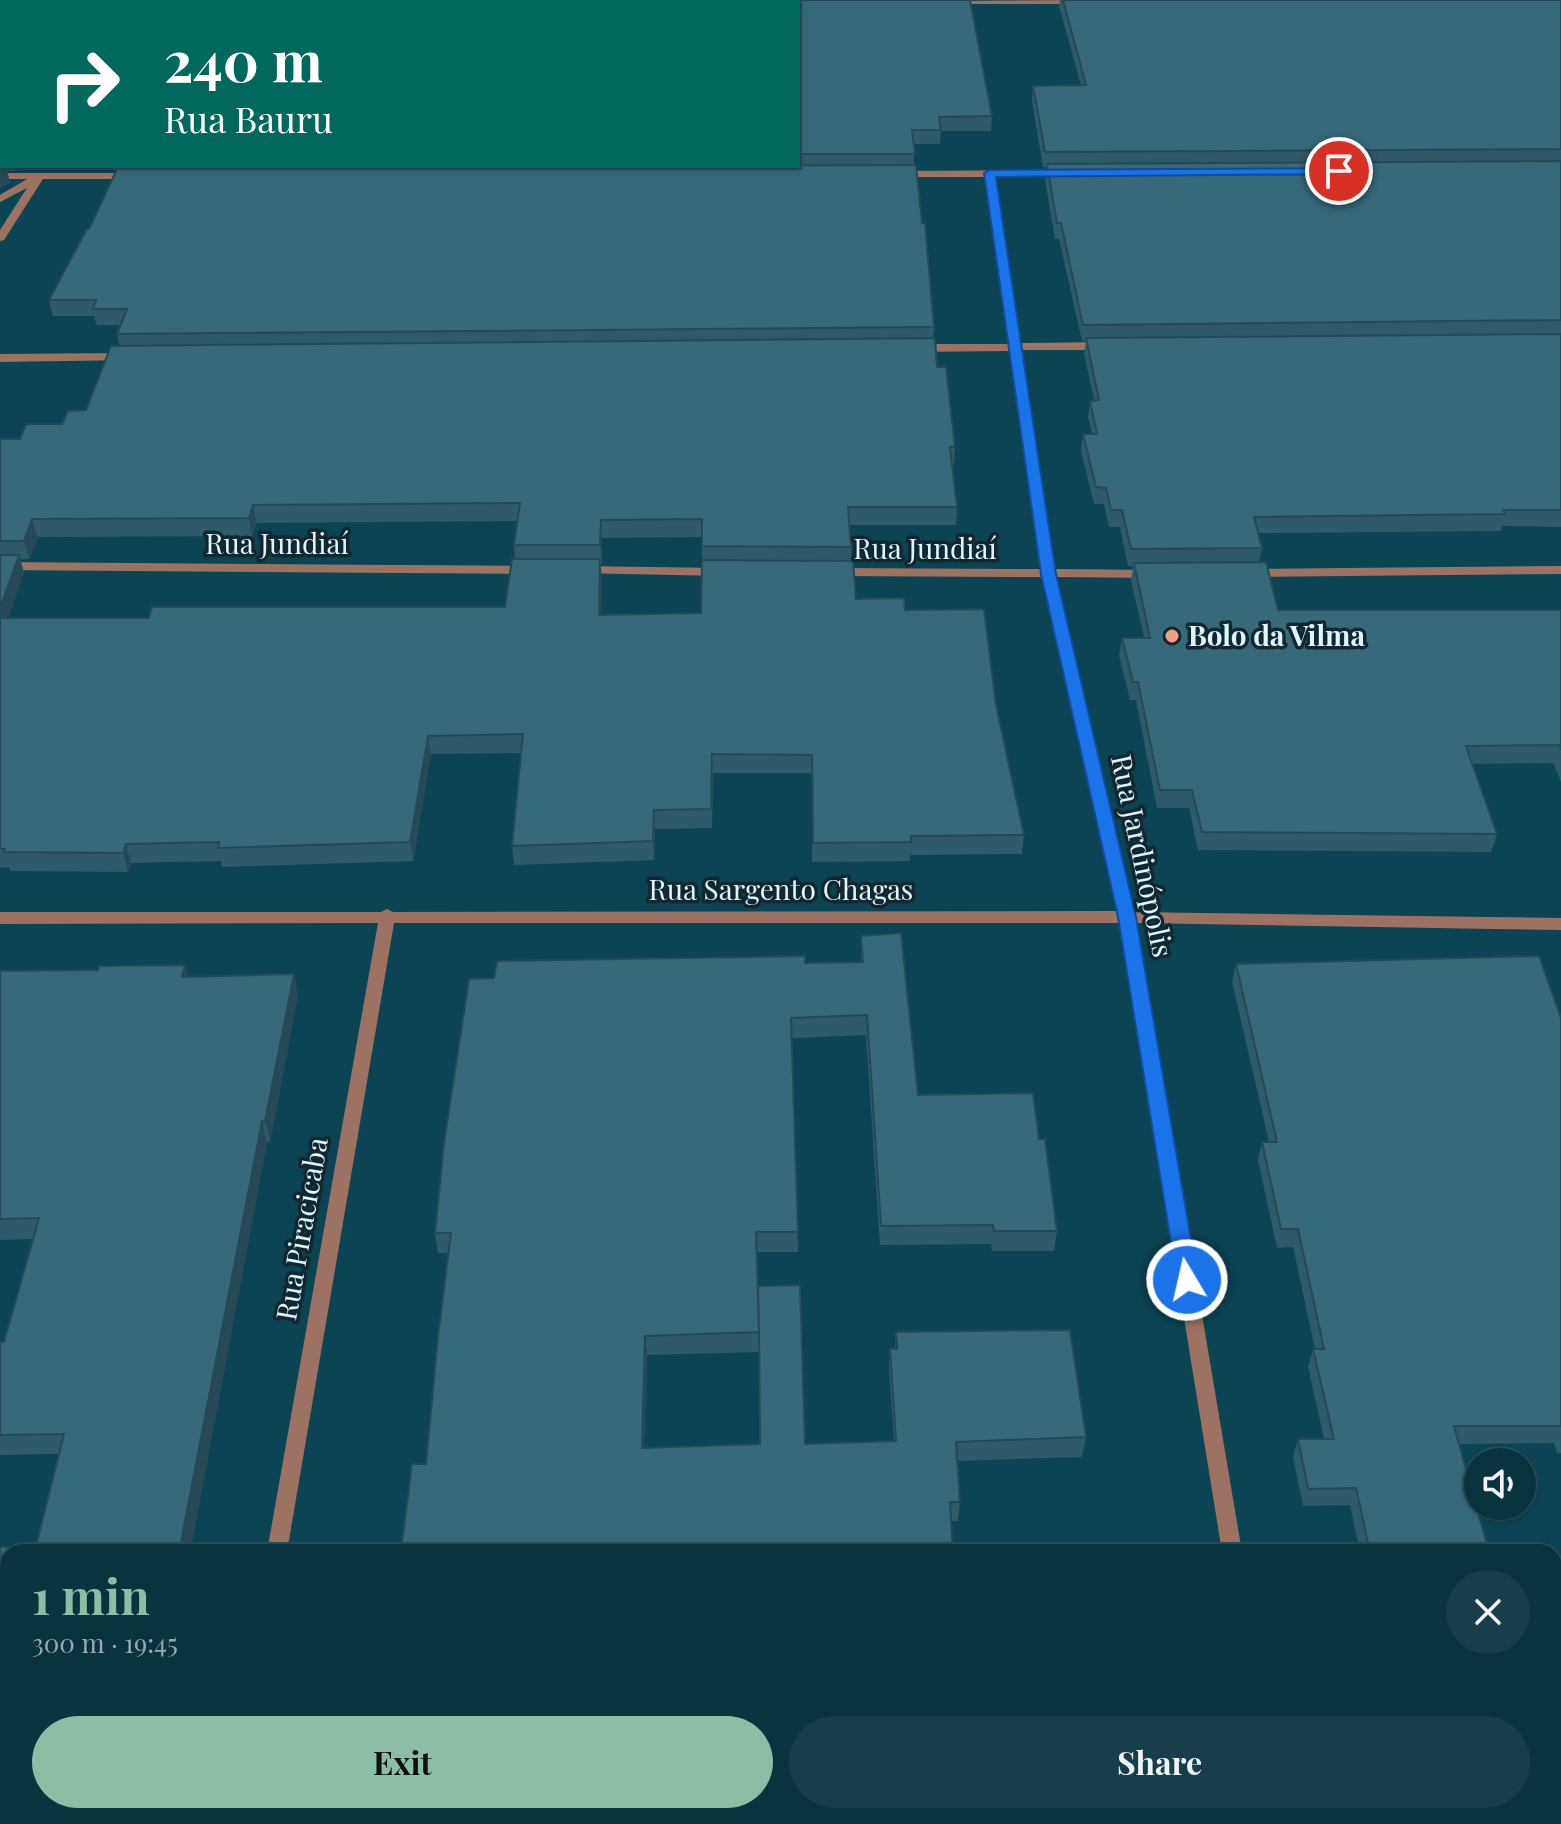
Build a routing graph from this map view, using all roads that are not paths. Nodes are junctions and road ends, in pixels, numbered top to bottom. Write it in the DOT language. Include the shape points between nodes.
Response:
graph roads {
  1 [pos="941,1"];
  2 [pos="1083,1"];
  3 [pos="990,173"];
  4 [pos="1085,173"];
  5 [pos="878,174"];
  6 [pos="0,176"];
  7 [pos="40,176"];
  8 [pos="150,176"];
  9 [pos="0,199"];
  10 [pos="0,238"];
  11 [pos="1125,346"];
  12 [pos="1015,347"];
  13 [pos="904,348"];
  14 [pos="143,356"];
  15 [pos="0,358"];
  16 [pos="0,566"];
  17 [pos="540,570"];
  18 [pos="572,570"];
  19 [pos="1561,570"];
  20 [pos="731,572"];
  21 [pos="826,572"];
  22 [pos="1239,573"];
  23 [pos="1048,574"];
  24 [pos="1176,574"];
  25 [pos="387,915"];
  26 [pos="1127,917"];
  27 [pos="0,918"];
  28 [pos="1561,924"];
  29 [pos="278,1544"];
  30 [pos="1231,1544"];
  1 -- 2 [label="street"];
  3 -- 4 [label="street"];
  3 -- 5 [label="street"];
  3 -- 12 [label="street, Rua Jardinópolis"];
  6 -- 7 [label="street"];
  7 -- 8 [label="street"];
  7 -- 9 [label="street"];
  7 -- 10 [label="street"];
  11 -- 12 [label="street"];
  12 -- 13 [label="street"];
  12 -- 23 [label="street, Rua Jardinópolis"];
  14 -- 15 [label="street"];
  16 -- 17 [label="street, Rua Jundiaí"];
  18 -- 20 [label="street"];
  19 -- 22 [label="street"];
  21 -- 23 [label="street, Rua Jundiaí"];
  23 -- 24 [label="street, Rua Jundiaí"];
  23 -- 26 [label="street, Rua Jardinópolis"];
  25 -- 26 [label="street, Rua Sargento Chagas"];
  25 -- 27 [label="street, Rua Sargento Chagas"];
  25 -- 29 [label="street, Rua Piracicaba"];
  26 -- 28 [label="street, Rua Sargento Chagas"];
  26 -- 30 [label="street, Rua Jardinópolis"];
}
